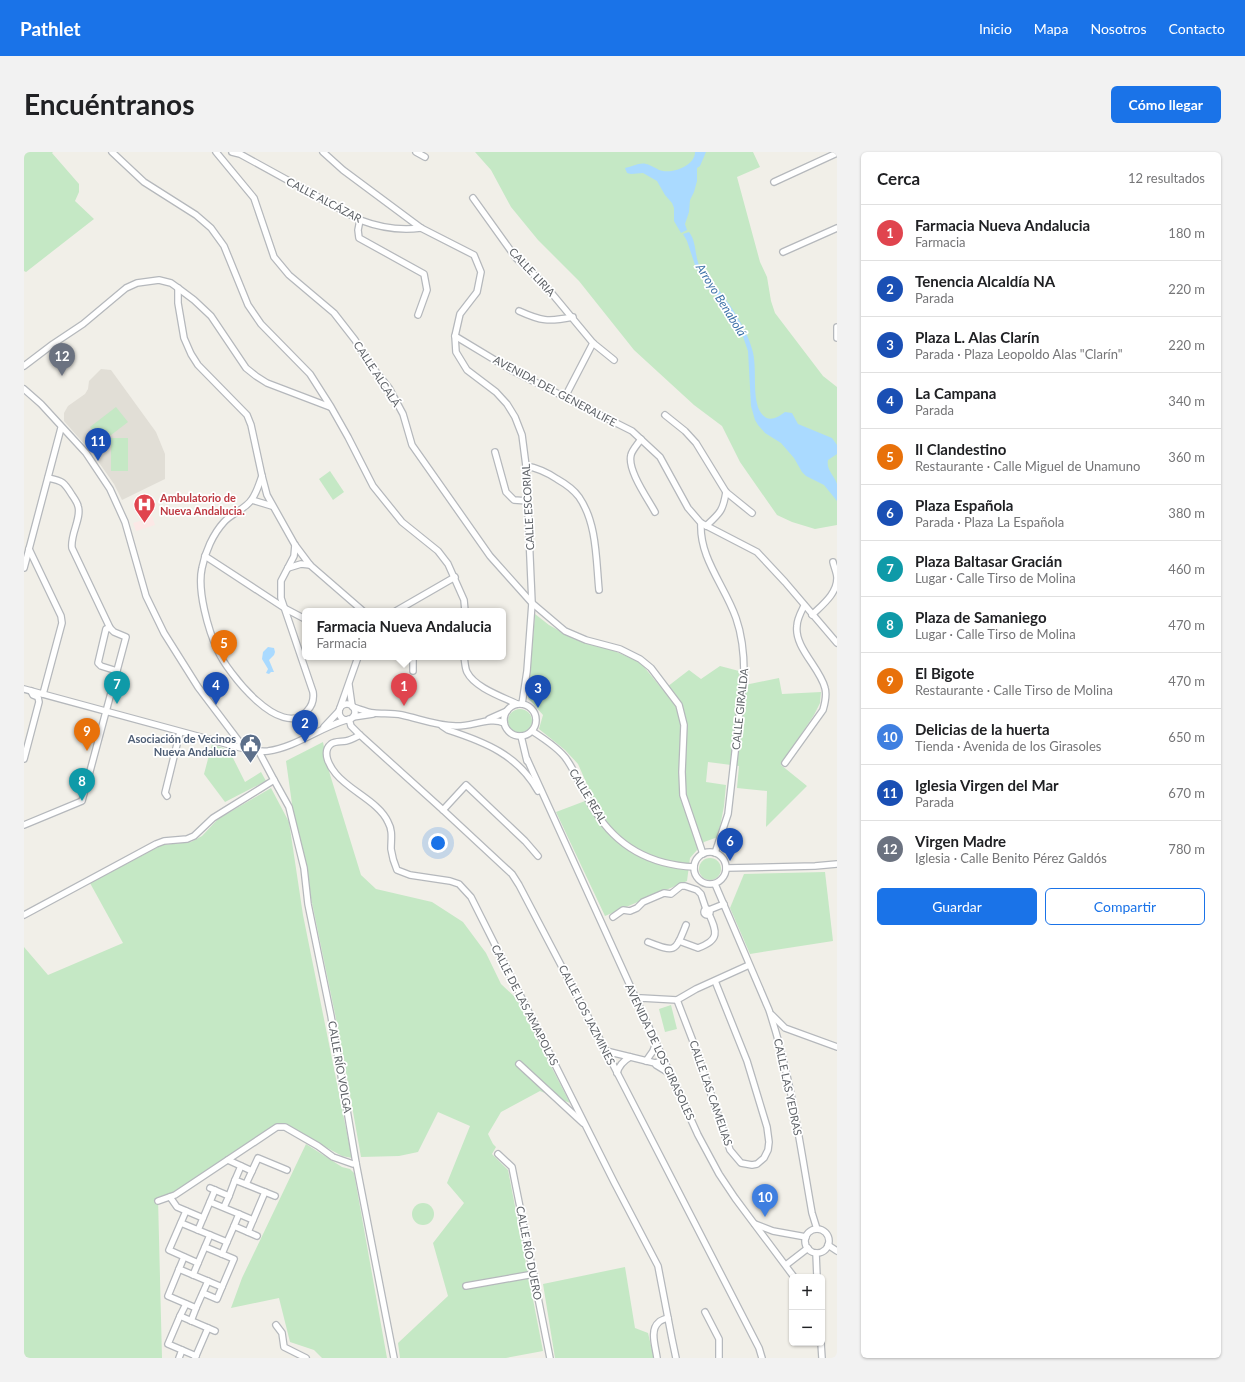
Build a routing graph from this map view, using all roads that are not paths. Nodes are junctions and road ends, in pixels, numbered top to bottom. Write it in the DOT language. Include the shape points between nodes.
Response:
graph roads {
  1 [pos="112,152"];
  2 [pos="216,152"];
  3 [pos="232,152"];
  4 [pos="323,152"];
  5 [pos="416,152"];
  6 [pos="837,153"];
  7 [pos="425,157"];
  8 [pos="774,182"];
  9 [pos="473,198"];
  10 [pos="360,220"];
  11 [pos="421,228"];
  12 [pos="837,228"];
  13 [pos="783,252"];
  14 [pos="178,288"];
  15 [pos="519,311"];
  16 [pos="418,315"];
  17 [pos="572,317"];
  18 [pos="837,327"];
  19 [pos="455,336"];
  20 [pos="837,338"];
  21 [pos="593,343"];
  22 [pos="614,360"];
  23 [pos="24,366"];
  24 [pos="24,389"];
  25 [pos="24,395"];
  26 [pos="32,395"];
  27 [pos="565,397"];
  28 [pos="331,407"];
  29 [pos="665,415"];
  30 [pos="61,428"];
  31 [pos="641,439"];
  32 [pos="495,452"];
  33 [pos="526,466"];
  34 [pos="262,476"];
  35 [pos="48,478"];
  36 [pos="726,492"];
  37 [pos="252,500"];
  38 [pos="528,501"];
  39 [pos="272,506"];
  40 [pos="655,512"];
  41 [pos="752,513"];
  42 [pos="704,524"];
  43 [pos="295,546"];
  44 [pos="29,550"];
  45 [pos="205,556"];
  46 [pos="833,562"];
  47 [pos="310,565"];
  48 [pos="24,568"];
  49 [pos="288,568"];
  50 [pos="454,577"];
  51 [pos="599,590"];
  52 [pos="532,603"];
  53 [pos="804,606"];
  54 [pos="360,608"];
  55 [pos="406,608"];
  56 [pos="465,608"];
  57 [pos="286,609"];
  58 [pos="812,615"];
  59 [pos="302,617"];
  60 [pos="110,628"];
  61 [pos="837,643"];
  62 [pos="302,658"];
  63 [pos="303,660"];
  64 [pos="356,660"];
  65 [pos="413,660"];
  66 [pos="465,660"];
  67 [pos="117,671"];
  68 [pos="413,671"];
  69 [pos="349,682"];
  70 [pos="24,689"];
  71 [pos="31,691"];
  72 [pos="43,694"];
  73 [pos="505,699"];
  74 [pos="520,704"];
  75 [pos="353,707"];
  76 [pos="340,710"];
  77 [pos="507,711"];
  78 [pos="107,712"];
  79 [pos="375,713"];
  80 [pos="350,719"];
  81 [pos="488,721"];
  82 [pos="504,723"];
  83 [pos="442,726"];
  84 [pos="322,729"];
  85 [pos="532,731"];
  86 [pos="180,732"];
  87 [pos="360,735"];
  88 [pos="521,736"];
  89 [pos="244,748"];
  90 [pos="258,750"];
  91 [pos="24,758"];
  92 [pos="527,758"];
  93 [pos="785,763"];
  94 [pos="530,779"];
  95 [pos="274,780"];
  96 [pos="166,796"];
  97 [pos="443,810"];
  98 [pos="550,812"];
  99 [pos="24,825"];
  100 [pos="715,853"];
  101 [pos="703,854"];
  102 [pos="538,856"];
  103 [pos="837,864"];
  104 [pos="694,867"];
  105 [pos="726,868"];
  106 [pos="715,884"];
  107 [pos="724,904"];
  108 [pos="708,911"];
  109 [pos="24,915"];
  110 [pos="613,917"];
  111 [pos="686,925"];
  112 [pos="679,941"];
  113 [pos="648,942"];
  114 [pos="749,965"];
  115 [pos="715,981"];
  116 [pos="636,999"];
  117 [pos="677,1000"];
  118 [pos="770,1013"];
  119 [pos="785,1028"];
  120 [pos="778,1040"];
  121 [pos="837,1040"];
  122 [pos="656,1043"];
  123 [pos="834,1046"];
  124 [pos="606,1052"];
  125 [pos="630,1057"];
  126 [pos="663,1057"];
  127 [pos="648,1059"];
  128 [pos="655,1063"];
  129 [pos="519,1064"];
  130 [pos="617,1073"];
  131 [pos="671,1075"];
  132 [pos="586,1126"];
  133 [pos="498,1154"];
  134 [pos="228,1160"];
  135 [pos="356,1163"];
  136 [pos="241,1166"];
  137 [pos="252,1170"];
  138 [pos="287,1170"];
  139 [pos="235,1180"];
  140 [pos="246,1184"];
  141 [pos="265,1192"];
  142 [pos="229,1196"];
  143 [pos="275,1196"];
  144 [pos="170,1197"];
  145 [pos="158,1201"];
  146 [pos="210,1202"];
  147 [pos="224,1207"];
  148 [pos="186,1211"];
  149 [pos="239,1214"];
  150 [pos="203,1218"];
  151 [pos="253,1220"];
  152 [pos="181,1223"];
  153 [pos="754,1224"];
  154 [pos="234,1226"];
  155 [pos="817,1229"];
  156 [pos="198,1230"];
  157 [pos="248,1232"];
  158 [pos="210,1235"];
  159 [pos="257,1236"];
  160 [pos="806,1237"];
  161 [pos="227,1242"];
  162 [pos="828,1246"];
  163 [pos="205,1247"];
  164 [pos="808,1248"];
  165 [pos="837,1251"];
  166 [pos="816,1253"];
  167 [pos="222,1254"];
  168 [pos="184,1257"];
  169 [pos="198,1263"];
  170 [pos="786,1265"];
  171 [pos="179,1269"];
  172 [pos="534,1274"];
  173 [pos="792,1274"];
  174 [pos="817,1274"];
  175 [pos="193,1275"];
  176 [pos="208,1281"];
  177 [pos="466,1286"];
  178 [pos="222,1287"];
  179 [pos="203,1293"];
  180 [pos="186,1304"];
  181 [pos="196,1308"];
  182 [pos="705,1312"];
  183 [pos="180,1316"];
  184 [pos="668,1318"];
  185 [pos="190,1321"];
  186 [pos="276,1325"];
  187 [pos="208,1328"];
  188 [pos="215,1331"];
  189 [pos="821,1346"];
  190 [pos="182,1350"];
  191 [pos="196,1357"];
  192 [pos="179,1358"];
  193 [pos="306,1358"];
  194 [pos="394,1358"];
  195 [pos="550,1358"];
  196 [pos="657,1358"];
  197 [pos="676,1358"];
  198 [pos="719,1358"];
  199 [pos="762,1358"];
  200 [pos="822,1358"];
  1 -- 28 [label="street" via="144,182 196,215 211,228 224,246 248,305 261,324 310,374"];
  2 -- 52 [label="street, CALLE ALCALÁ" via="254,198 274,257 289,275 334,313 355,340 389,388 403,414 412,445 420,458 490,556"];
  3 -- 10 [label="street, CALLE ALCÁZAR"];
  4 -- 11 [label="street"];
  5 -- 7 [label="street"];
  6 -- 8 [label="street"];
  9 -- 17 [label="street, CALLE LIRIA" via="516,258 544,284"];
  10 -- 11 [label="street, CALLE ALCÁZAR" via="394,230"];
  10 -- 16 [label="street" via="359,238 424,274 427,290"];
  11 -- 19 [label="street" via="474,255 481,272 477,292 460,314"];
  12 -- 13 [label="street"];
  14 -- 23 [label="street" via="159,280 137,283 126,288 83,324"];
  14 -- 28 [label="street" via="211,316 246,368 256,376 267,383"];
  14 -- 34 [label="street" via="184,338 191,354 198,365 247,415"];
  15 -- 17 [label="street" via="536,319 552,321"];
  17 -- 21 [label="street, CALLE LIRIA"];
  18 -- 20 [label="street"];
  19 -- 27 [label="street, AVENIDA DEL GENERALIFE" via="513,371"];
  19 -- 33 [label="street, CALLE ESCORIAL" via="456,352 467,370 496,392 516,417 522,434"];
  21 -- 22 [label="street, CALLE LIRIA"];
  21 -- 27 [label="street"];
  24 -- 26 [label="street"];
  25 -- 26 [label="street"];
  26 -- 30 [label="street"];
  27 -- 31 [label="street, AVENIDA DEL GENERALIFE" via="632,431"];
  28 -- 50 [label="street" via="373,486 402,522 438,551"];
  29 -- 36 [label="street" via="696,443"];
  30 -- 35 [label="street"];
  30 -- 89 [label="street" via="86,453 110,489 125,522 146,596 164,634 198,687"];
  31 -- 40 [label="street" via="631,455 631,463 633,472"];
  31 -- 42 [label="street, AVENIDA DEL GENERALIFE" via="660,457 688,508"];
  32 -- 38 [label="street" via="506,492 514,500"];
  33 -- 38 [label="street, CALLE ESCORIAL"];
  33 -- 51 [label="street" via="562,482 578,496 590,518"];
  34 -- 37 [label="street"];
  34 -- 39 [label="street"];
  35 -- 44 [label="street"];
  35 -- 60 [label="street" via="64,483 79,507 72,548"];
  36 -- 41 [label="street"];
  36 -- 42 [label="street" via="720,513"];
  37 -- 39 [label="street"];
  37 -- 45 [label="street" via="225,520"];
  38 -- 52 [label="street, CALLE ESCORIAL"];
  39 -- 43 [label="street"];
  42 -- 53 [label="street, AVENIDA DEL GENERALIFE" via="757,552"];
  42 -- 100 [label="street, CALLE GIRALDA" via="701,532 704,549 736,618 744,663 728,814"];
  43 -- 47 [label="street"];
  43 -- 49 [label="street" via="294,556"];
  44 -- 48 [label="street"];
  44 -- 72 [label="street" via="62,623"];
  45 -- 57 [label="street"];
  45 -- 63 [label="street" via="200,579 211,632 223,660 247,692 267,710 292,719 301,716 309,709 314,697"];
  46 -- 58 [label="street" via="837,578 835,588 828,600"];
  47 -- 49 [label="street" via="301,564"];
  47 -- 54 [label="street"];
  49 -- 57 [label="street" via="281,590 281,598"];
  50 -- 55 [label="street"];
  50 -- 56 [label="street"];
  52 -- 74 [label="street, CALLE ESCORIAL" via="527,671"];
  52 -- 101 [label="street, CALLE ALCALÁ" via="565,631 640,658 651,668 679,705 684,725 683,795"];
  53 -- 58 [label="street, AVENIDA DEL GENERALIFE"];
  53 -- 93 [label="street" via="796,626 798,637 820,675 826,689 826,699 823,710"];
  57 -- 59 [label="street"];
  57 -- 62 [label="street"];
  58 -- 61 [label="street, AVENIDA DEL GENERALIFE"];
  60 -- 67 [label="street" via="126,637"];
  60 -- 67 [label="street" via="106,629 98,663"];
  64 -- 69 [label="street"];
  65 -- 68 [label="street"];
  66 -- 73 [label="street" via="468,673 476,684"];
  67 -- 78 [label="street"];
  69 -- 75 [label="street"];
  69 -- 76 [label="street"];
  70 -- 71 [label="street"];
  71 -- 72 [label="street"];
  71 -- 91 [label="street" via="38,697 39,702"];
  72 -- 78 [label="street"];
  73 -- 74 [label="street"];
  73 -- 77 [label="street"];
  74 -- 77 [label="street"];
  74 -- 85 [label="street" via="534,712 536,722"];
  75 -- 76 [label="street" via="346,704"];
  75 -- 79 [label="street"];
  75 -- 80 [label="street" via="355,712"];
  76 -- 80 [label="street" via="342,718"];
  76 -- 84 [label="street"];
  77 -- 81 [label="street"];
  77 -- 82 [label="street"];
  78 -- 86 [label="street"];
  78 -- 99 [label="street" via="82,801"];
  79 -- 80 [label="street"];
  79 -- 83 [label="street" via="394,713"];
  80 -- 84 [label="street"];
  80 -- 87 [label="street, CALLE LOS JAZMINES" via="351,726"];
  81 -- 82 [label="street"];
  81 -- 83 [label="street" via="468,726"];
  82 -- 88 [label="street" via="508,731"];
  83 -- 94 [label="street, AVENIDA DE LOS GIRASOLES" via="489,745 513,761"];
  84 -- 90 [label="street" via="279,749"];
  85 -- 88 [label="street"];
  85 -- 104 [label="street, CALLE REAL" via="566,758 595,811 624,843 651,859"];
  86 -- 89 [label="street"];
  86 -- 96 [label="street"];
  87 -- 97 [label="street, CALLE LOS JAZMINES"];
  87 -- 132 [label="street, CALLE DE LAS AMAPOLAS" via="330,745 327,750 330,765 337,775 381,812 389,822 392,859 397,870 410,875 459,884 471,897"];
  88 -- 92 [label="street, AVENIDA DE LOS GIRASOLES"];
  89 -- 90 [label="street"];
  90 -- 95 [label="street, CALLE RÍO VOLGA"];
  92 -- 94 [label="street, AVENIDA DE LOS GIRASOLES"];
  92 -- 98 [label="street, AVENIDA DE LOS GIRASOLES"];
  94 -- 98 [label="street, AVENIDA DE LOS GIRASOLES"];
  95 -- 109 [label="street" via="213,818 194,836 156,844"];
  95 -- 135 [label="street, CALLE RÍO VOLGA" via="289,807 304,868 308,904 331,1016"];
  97 -- 102 [label="street" via="466,785"];
  97 -- 124 [label="street, CALLE LOS JAZMINES" via="512,874"];
  98 -- 116 [label="street, AVENIDA DE LOS GIRASOLES"];
  100 -- 101 [label="street"];
  100 -- 105 [label="street" via="723,859"];
  101 -- 104 [label="street"];
  103 -- 105 [label="street"];
  104 -- 106 [label="street" via="698,878 703,882"];
  105 -- 106 [label="street" via="723,878"];
  106 -- 107 [label="street, CALLE LAS YEDRAS"];
  107 -- 108 [label="street"];
  107 -- 114 [label="street, CALLE LAS YEDRAS"];
  108 -- 110 [label="street" via="697,890 681,886 671,894 664,893 630,911 623,910"];
  108 -- 112 [label="street" via="716,932 713,940 698,948"];
  111 -- 112 [label="street"];
  112 -- 113 [label="street" via="675,947 666,950"];
  114 -- 115 [label="street"];
  114 -- 118 [label="street, CALLE LAS YEDRAS"];
  115 -- 117 [label="street"];
  115 -- 117 [label="street, CALLE LAS CAMELIAS" via="747,1060 767,1127 768,1150 757,1164 741,1163 730,1150"];
  116 -- 117 [label="street"];
  116 -- 122 [label="street, AVENIDA DE LOS GIRASOLES"];
  118 -- 119 [label="street"];
  118 -- 120 [label="street, CALLE LAS YEDRAS"];
  119 -- 120 [label="street" via="780,1032"];
  119 -- 123 [label="street"];
  120 -- 155 [label="street, CALLE LAS YEDRAS"];
  121 -- 123 [label="street"];
  122 -- 126 [label="street, AVENIDA DE LOS GIRASOLES"];
  122 -- 127 [label="street"];
  124 -- 125 [label="street"];
  124 -- 130 [label="street, CALLE LOS JAZMINES"];
  125 -- 127 [label="street"];
  125 -- 130 [label="street" via="619,1066"];
  126 -- 127 [label="street" via="656,1055"];
  126 -- 128 [label="street"];
  126 -- 131 [label="street, AVENIDA DE LOS GIRASOLES"];
  127 -- 128 [label="street"];
  128 -- 131 [label="street"];
  129 -- 132 [label="street"];
  130 -- 199 [label="street, CALLE LOS JAZMINES"];
  131 -- 153 [label="street, AVENIDA DE LOS GIRASOLES" via="719,1174"];
  132 -- 184 [label="street, CALLE DE LAS AMAPOLAS" via="658,1266"];
  133 -- 172 [label="street, CALLE RÍO DUERO" via="512,1167"];
  134 -- 135 [label="street" via="277,1127 285,1127 339,1160"];
  134 -- 136 [label="street"];
  134 -- 144 [label="street"];
  135 -- 194 [label="street, CALLE RÍO VOLGA"];
  136 -- 137 [label="street"];
  136 -- 139 [label="street"];
  137 -- 138 [label="street" via="258,1158"];
  137 -- 140 [label="street"];
  139 -- 140 [label="street"];
  139 -- 142 [label="street"];
  140 -- 141 [label="street"];
  141 -- 143 [label="street"];
  141 -- 151 [label="street"];
  142 -- 146 [label="street" via="213,1189"];
  142 -- 147 [label="street"];
  144 -- 145 [label="street"];
  144 -- 148 [label="street" via="177,1207"];
  146 -- 147 [label="street"];
  146 -- 150 [label="street"];
  147 -- 149 [label="street"];
  148 -- 150 [label="street"];
  148 -- 152 [label="street"];
  149 -- 151 [label="street"];
  149 -- 154 [label="street"];
  150 -- 156 [label="street"];
  151 -- 157 [label="street"];
  152 -- 156 [label="street"];
  152 -- 168 [label="street" via="169,1250"];
  153 -- 160 [label="street" via="773,1231"];
  153 -- 170 [label="street, AVENIDA DE LOS GIRASOLES"];
  154 -- 157 [label="street"];
  154 -- 161 [label="street"];
  155 -- 160 [label="street" via="810,1231"];
  155 -- 162 [label="street" via="828,1236"];
  156 -- 158 [label="street"];
  157 -- 159 [label="street"];
  158 -- 161 [label="street"];
  158 -- 163 [label="street"];
  160 -- 164 [label="street"];
  161 -- 167 [label="street"];
  162 -- 165 [label="street"];
  162 -- 166 [label="street" via="826,1250"];
  163 -- 167 [label="street"];
  163 -- 169 [label="street"];
  164 -- 166 [label="street"];
  164 -- 170 [label="street"];
  166 -- 174 [label="street"];
  167 -- 178 [label="street" via="234,1259"];
  168 -- 169 [label="street"];
  168 -- 171 [label="street"];
  169 -- 175 [label="street"];
  170 -- 173 [label="street, AVENIDA DE LOS GIRASOLES"];
  171 -- 175 [label="street"];
  171 -- 180 [label="street" via="168,1296"];
  172 -- 177 [label="street"];
  172 -- 195 [label="street, CALLE RÍO DUERO"];
  175 -- 176 [label="street"];
  176 -- 178 [label="street"];
  176 -- 179 [label="street"];
  178 -- 179 [label="street" via="217,1299"];
  179 -- 181 [label="street"];
  180 -- 181 [label="street"];
  180 -- 183 [label="street"];
  181 -- 185 [label="street"];
  182 -- 198 [label="street" via="719,1339"];
  183 -- 185 [label="street"];
  183 -- 190 [label="street" via="168,1344"];
  184 -- 196 [label="street" via="655,1327"];
  184 -- 197 [label="street, CALLE DE LAS AMAPOLAS"];
  185 -- 187 [label="street"];
  186 -- 193 [label="street" via="282,1333 284,1347"];
  187 -- 188 [label="street"];
  187 -- 191 [label="street"];
  189 -- 200 [label="street"];
  190 -- 191 [label="street"];
  190 -- 192 [label="street"];
}
